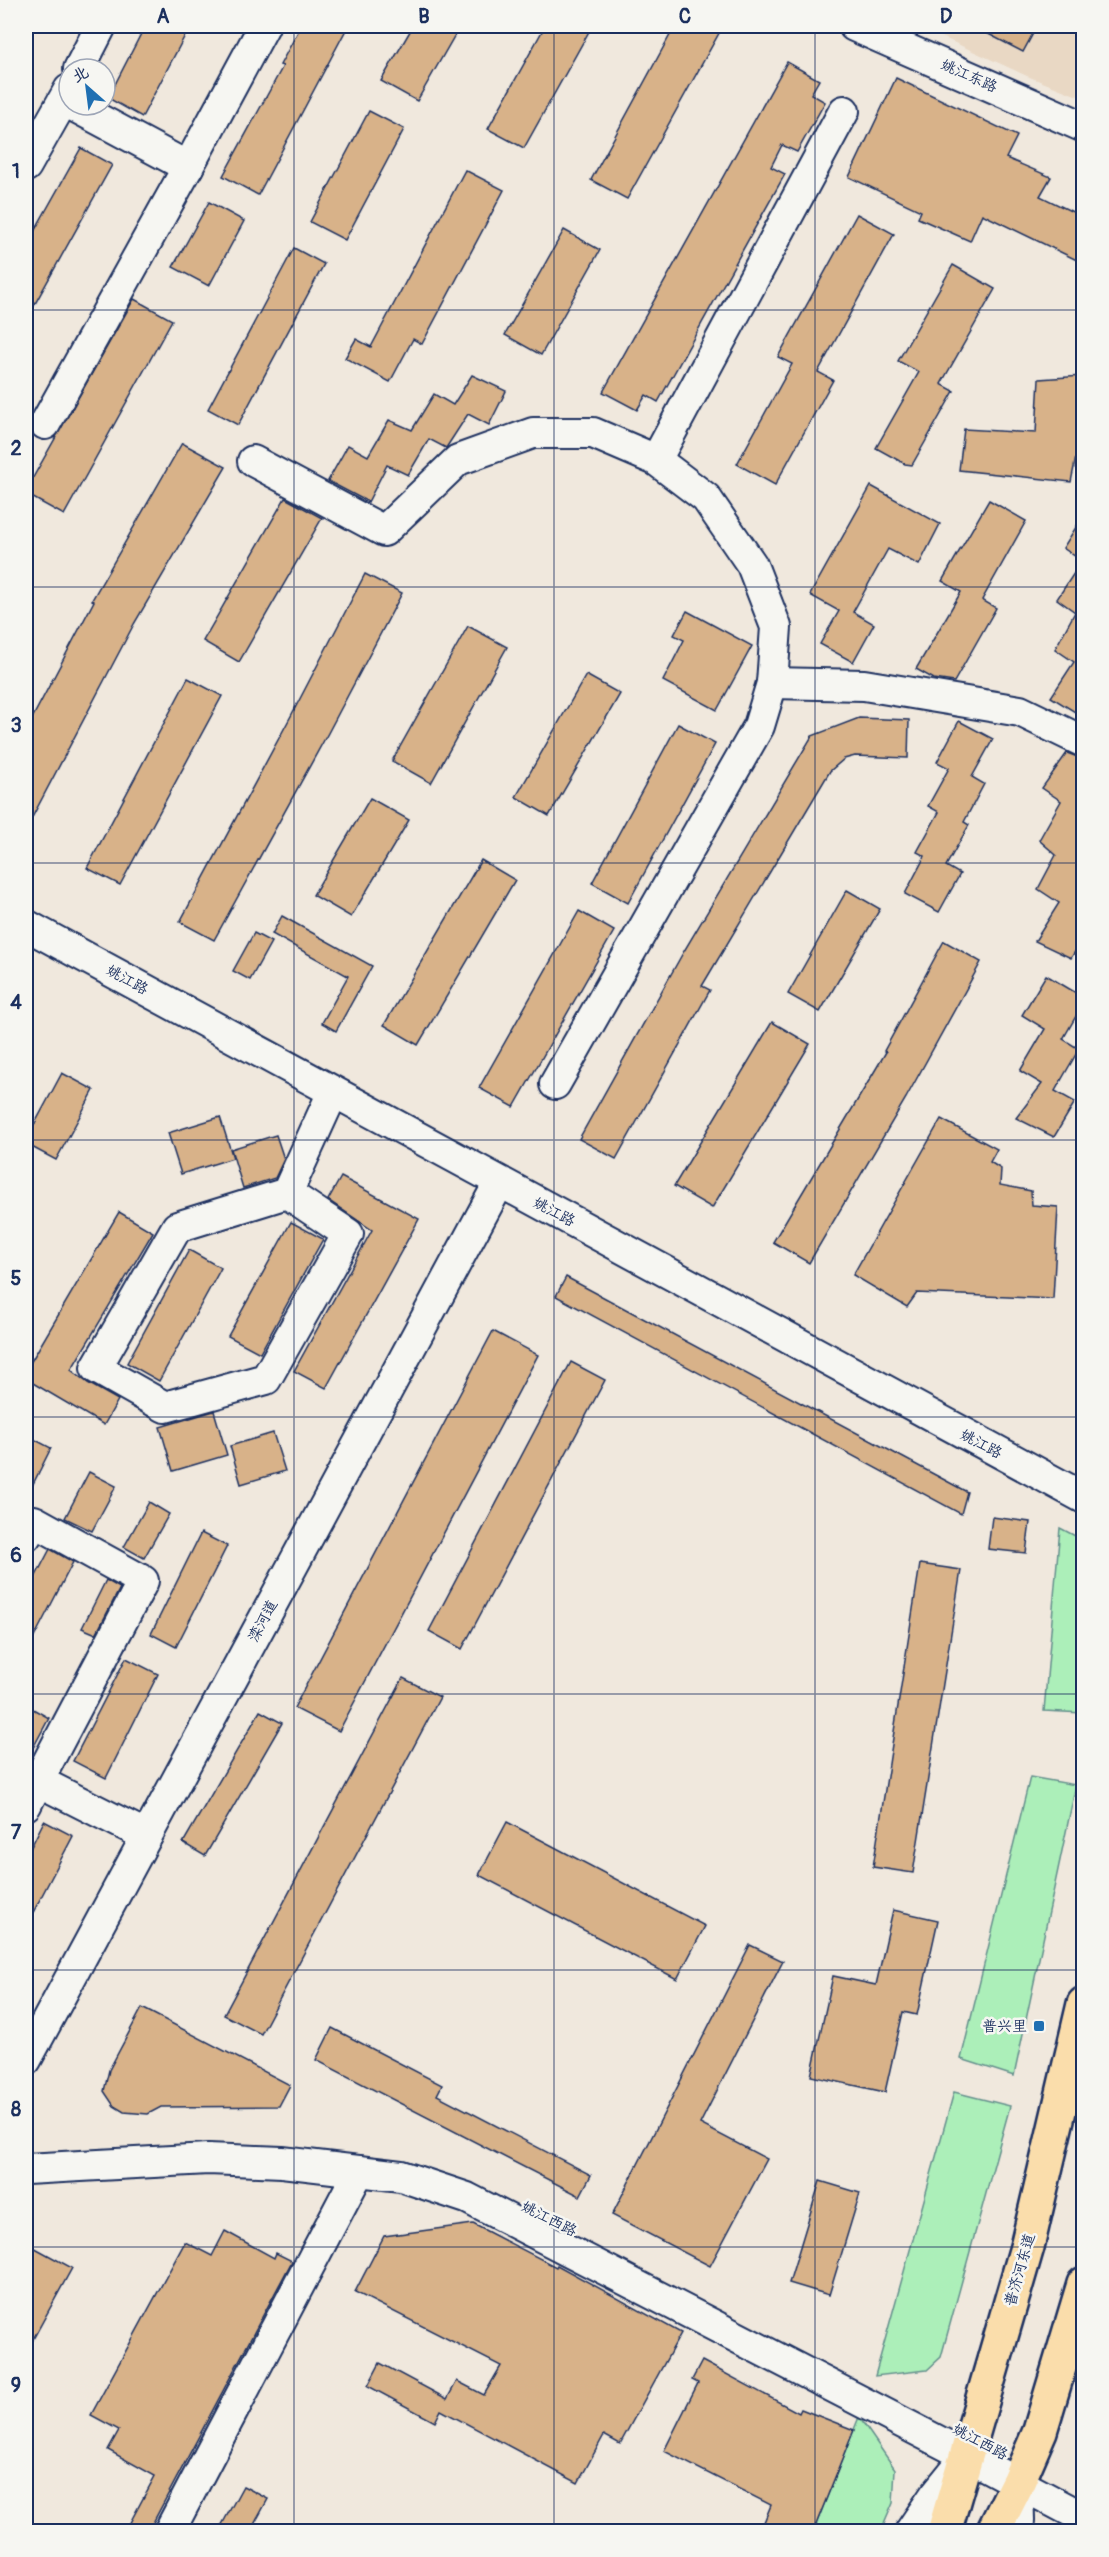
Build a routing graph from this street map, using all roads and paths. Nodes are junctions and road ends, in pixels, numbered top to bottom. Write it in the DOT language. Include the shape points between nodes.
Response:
graph roads {
  1 [pos="101,26"];
  2 [pos="264,26"];
  3 [pos="854,26"];
  4 [pos="888,26"];
  5 [pos="85,57"];
  6 [pos="1083,108"];
  7 [pos="844,111"];
  8 [pos="57,117"];
  9 [pos="99,117"];
  10 [pos="1083,127"];
  11 [pos="26,166"];
  12 [pos="189,167"];
  13 [pos="45,424"];
  14 [pos="656,460"];
  15 [pos="253,461"];
  16 [pos="772,683"];
  17 [pos="1083,742"];
  18 [pos="26,925"];
  19 [pos="555,1084"];
  20 [pos="333,1092"];
  21 [pos="500,1183"];
  22 [pos="286,1193"];
  23 [pos="1083,1498"];
  24 [pos="26,1536"];
  25 [pos="32,1793"];
  26 [pos="147,1836"];
  27 [pos="1083,2004"];
  28 [pos="26,2060"];
  29 [pos="26,2151"];
  30 [pos="26,2169"];
  31 [pos="359,2171"];
  32 [pos="1083,2284"];
  33 [pos="970,2446"];
  34 [pos="1022,2474"];
  35 [pos="1083,2495"];
  36 [pos="1083,2518"];
  37 [pos="169,2532"];
  38 [pos="910,2532"];
  39 [pos="944,2532"];
  40 [pos="993,2532"];
  41 [pos="1017,2532"];
  1 -- 5 [label="street"];
  2 -- 12 [label="street"];
  3 -- 10 [label="street, 姚江东路"];
  4 -- 6 [label="street, 姚江东路"];
  7 -- 14 [label="street"];
  8 -- 11 [label="street"];
  9 -- 12 [label="street"];
  12 -- 13 [label="street"];
  14 -- 15 [label="street" via="593,433 533,433 458,460 384,531"];
  14 -- 16 [label="street" via="706,498 752,565 776,627"];
  16 -- 17 [label="street" via="864,685 1020,711"];
  16 -- 19 [label="street" via="759,726"];
  18 -- 20 [label="street, 姚江路"];
  20 -- 21 [label="street, 姚江路"];
  20 -- 22 [label="street"];
  21 -- 23 [label="street, 姚江路"];
  21 -- 26 [label="street, 滦河道"];
  22 -- 22 [label="street" via="177,1227 96,1368 165,1407 267,1379 348,1234"];
  24 -- 25 [label="street" via="34,1521 143,1581"];
  25 -- 26 [label="street"];
  26 -- 28 [label="street, 滦河道"];
  27 -- 33 [label="main road, 普济河东道" via="1028,2247"];
  29 -- 33 [label="street, 姚江西路" via="263,2142 401,2156 483,2185"];
  30 -- 31 [label="street, 姚江西路" via="208,2159"];
  31 -- 33 [label="street, 姚江西路" via="401,2175 466,2198"];
  31 -- 37 [label="street"];
  32 -- 34 [label="main road" via="1049,2405"];
  33 -- 34 [label="street"];
  33 -- 38 [label="street"];
  33 -- 39 [label="main road, 普济河东道"];
  34 -- 35 [label="street"];
  34 -- 36 [label="street"];
  34 -- 40 [label="main road"];
  34 -- 41 [label="street"];
}
